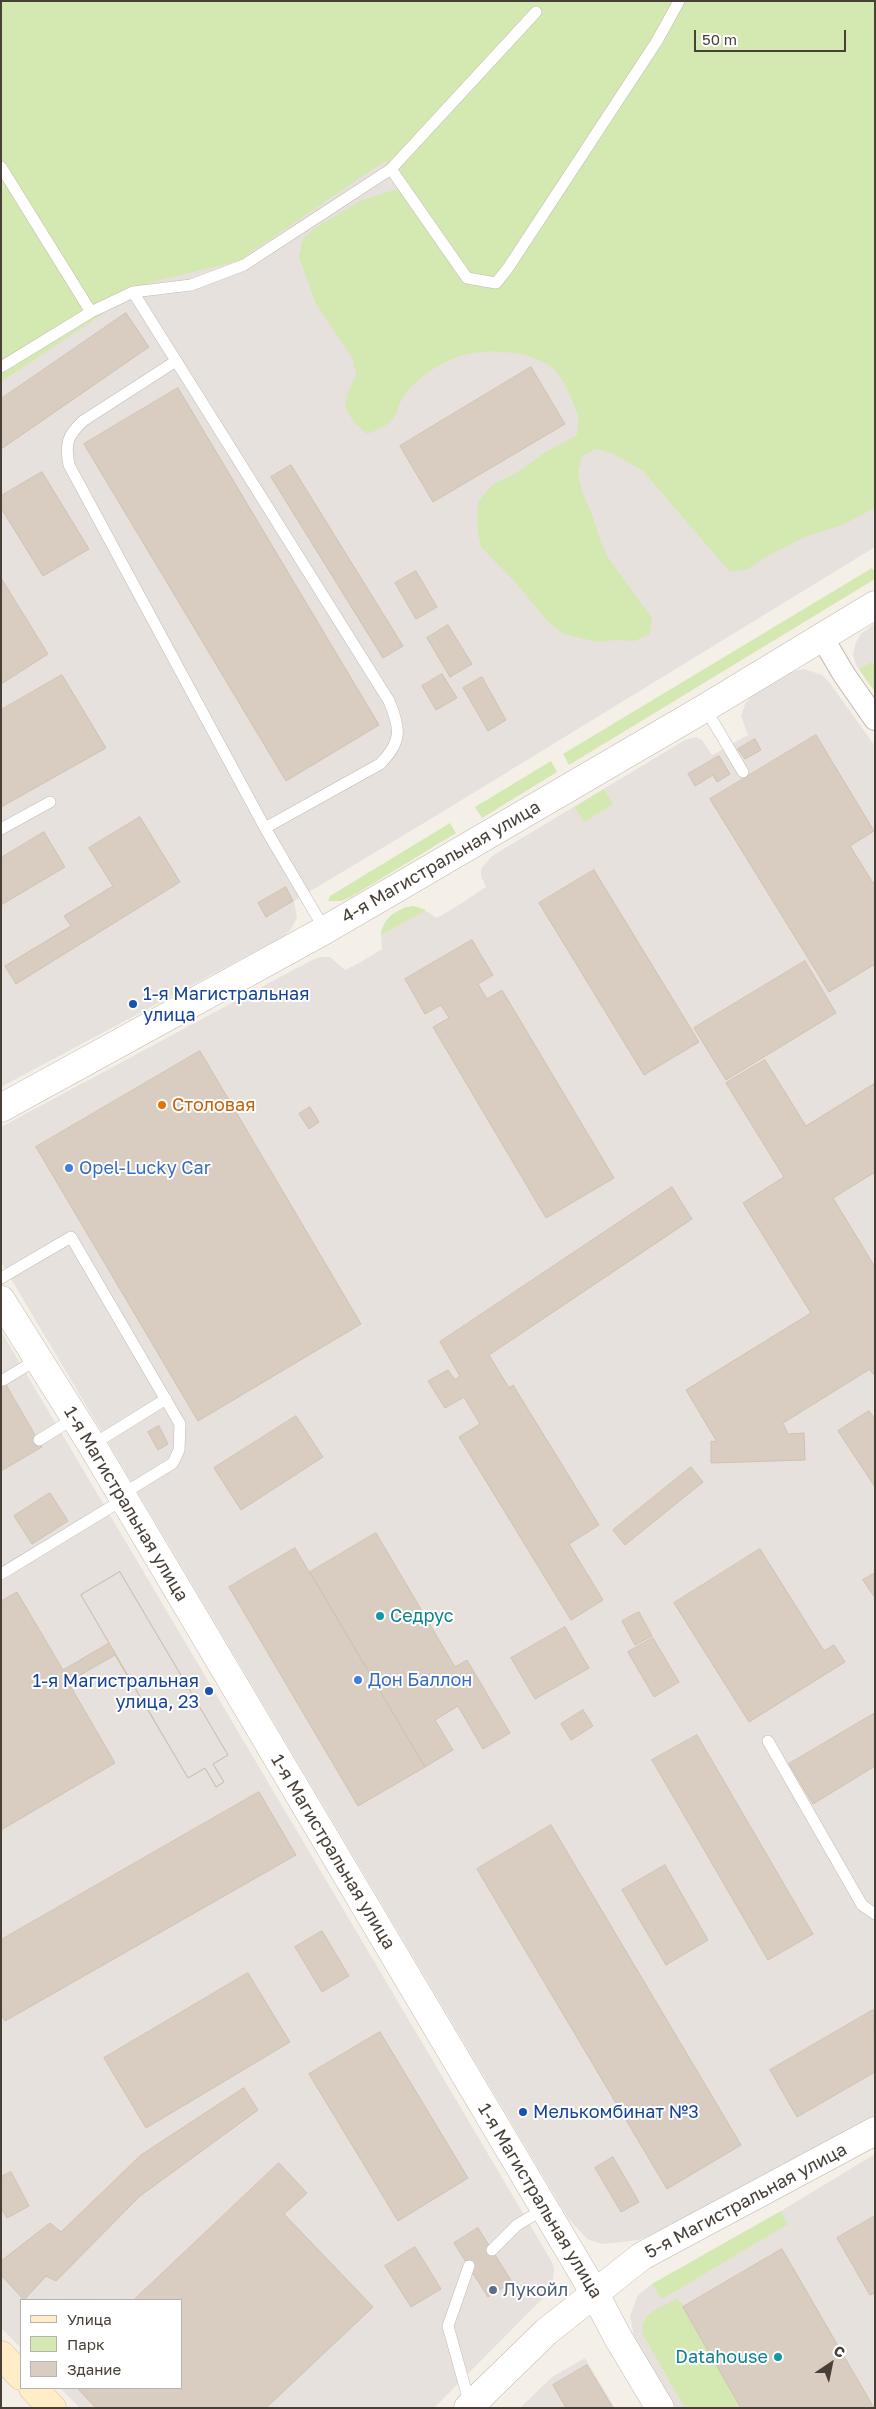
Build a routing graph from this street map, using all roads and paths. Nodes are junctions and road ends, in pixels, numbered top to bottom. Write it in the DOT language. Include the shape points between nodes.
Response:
graph roads {
  1 [pos="679,1"];
  2 [pos="536,12"];
  3 [pos="1,167"];
  4 [pos="391,169"];
  5 [pos="133,292"];
  6 [pos="91,312"];
  7 [pos="176,361"];
  8 [pos="1,367"];
  9 [pos="875,605"];
  10 [pos="822,637"];
  11 [pos="705,708"];
  12 [pos="875,719"];
  13 [pos="743,772"];
  14 [pos="50,802"];
  15 [pos="266,828"];
  16 [pos="1,830"];
  17 [pos="325,930"];
  18 [pos="1,1108"];
  19 [pos="1,1278"];
  20 [pos="1,1300"];
  21 [pos="38,1359"];
  22 [pos="3,1380"];
  23 [pos="166,1399"];
  24 [pos="75,1418"];
  25 [pos="38,1440"];
  26 [pos="92,1446"];
  27 [pos="123,1497"];
  28 [pos="1,1574"];
  29 [pos="768,1741"];
  30 [pos="875,1914"];
  31 [pos="875,2131"];
  32 [pos="544,2209"];
  33 [pos="492,2250"];
  34 [pos="469,2266"];
  35 [pos="594,2292"];
  36 [pos="1,2356"];
  37 [pos="20,2375"];
  38 [pos="33,2389"];
  39 [pos="469,2407"];
  40 [pos="52,2408"];
  41 [pos="660,2408"];
  1 -- 4 [label="lane" via="652,50 496,283 467,278"];
  2 -- 4 [label="lane"];
  3 -- 6 [label="lane"];
  4 -- 5 [label="lane" via="244,266 191,285"];
  5 -- 6 [label="lane"];
  5 -- 7 [label="lane"];
  6 -- 8 [label="lane"];
  7 -- 15 [label="lane" via="83,421 71,432 67,457"];
  7 -- 15 [label="lane" via="390,701 397,719 398,737 392,753 380,764"];
  9 -- 10 [label="street, 4-я Магистральная улица"];
  10 -- 11 [label="street, 4-я Магистральная улица"];
  10 -- 12 [label="street"];
  11 -- 13 [label="lane"];
  11 -- 17 [label="street, 4-я Магистральная улица"];
  14 -- 16 [label="lane"];
  15 -- 17 [label="lane"];
  17 -- 18 [label="street, 4-я Магистральная улица"];
  19 -- 23 [label="lane" via="71,1237"];
  20 -- 21 [label="street, 1-я Магистральная улица"];
  21 -- 22 [label="lane"];
  21 -- 24 [label="street, 1-я Магистральная улица"];
  23 -- 26 [label="lane"];
  23 -- 27 [label="lane" via="180,1424 179,1450 173,1463"];
  24 -- 25 [label="lane"];
  24 -- 26 [label="street, 1-я Магистральная улица"];
  26 -- 27 [label="street, 1-я Магистральная улица"];
  27 -- 28 [label="lane"];
  27 -- 32 [label="street, 1-я Магистральная улица"];
  29 -- 30 [label="lane" via="862,1904"];
  31 -- 35 [label="street, 5-я Магистральная улица" via="739,2206 682,2233 642,2256"];
  32 -- 33 [label="lane" via="517,2225"];
  32 -- 35 [label="street, 1-я Магистральная улица"];
  34 -- 39 [label="lane" via="448,2326"];
  35 -- 39 [label="street, 5-я Магистральная улица" via="546,2332"];
  35 -- 41 [label="street, 1-я Магистральная улица"];
  36 -- 37 [label="main road"];
  38 -- 40 [label="main road"];
}
